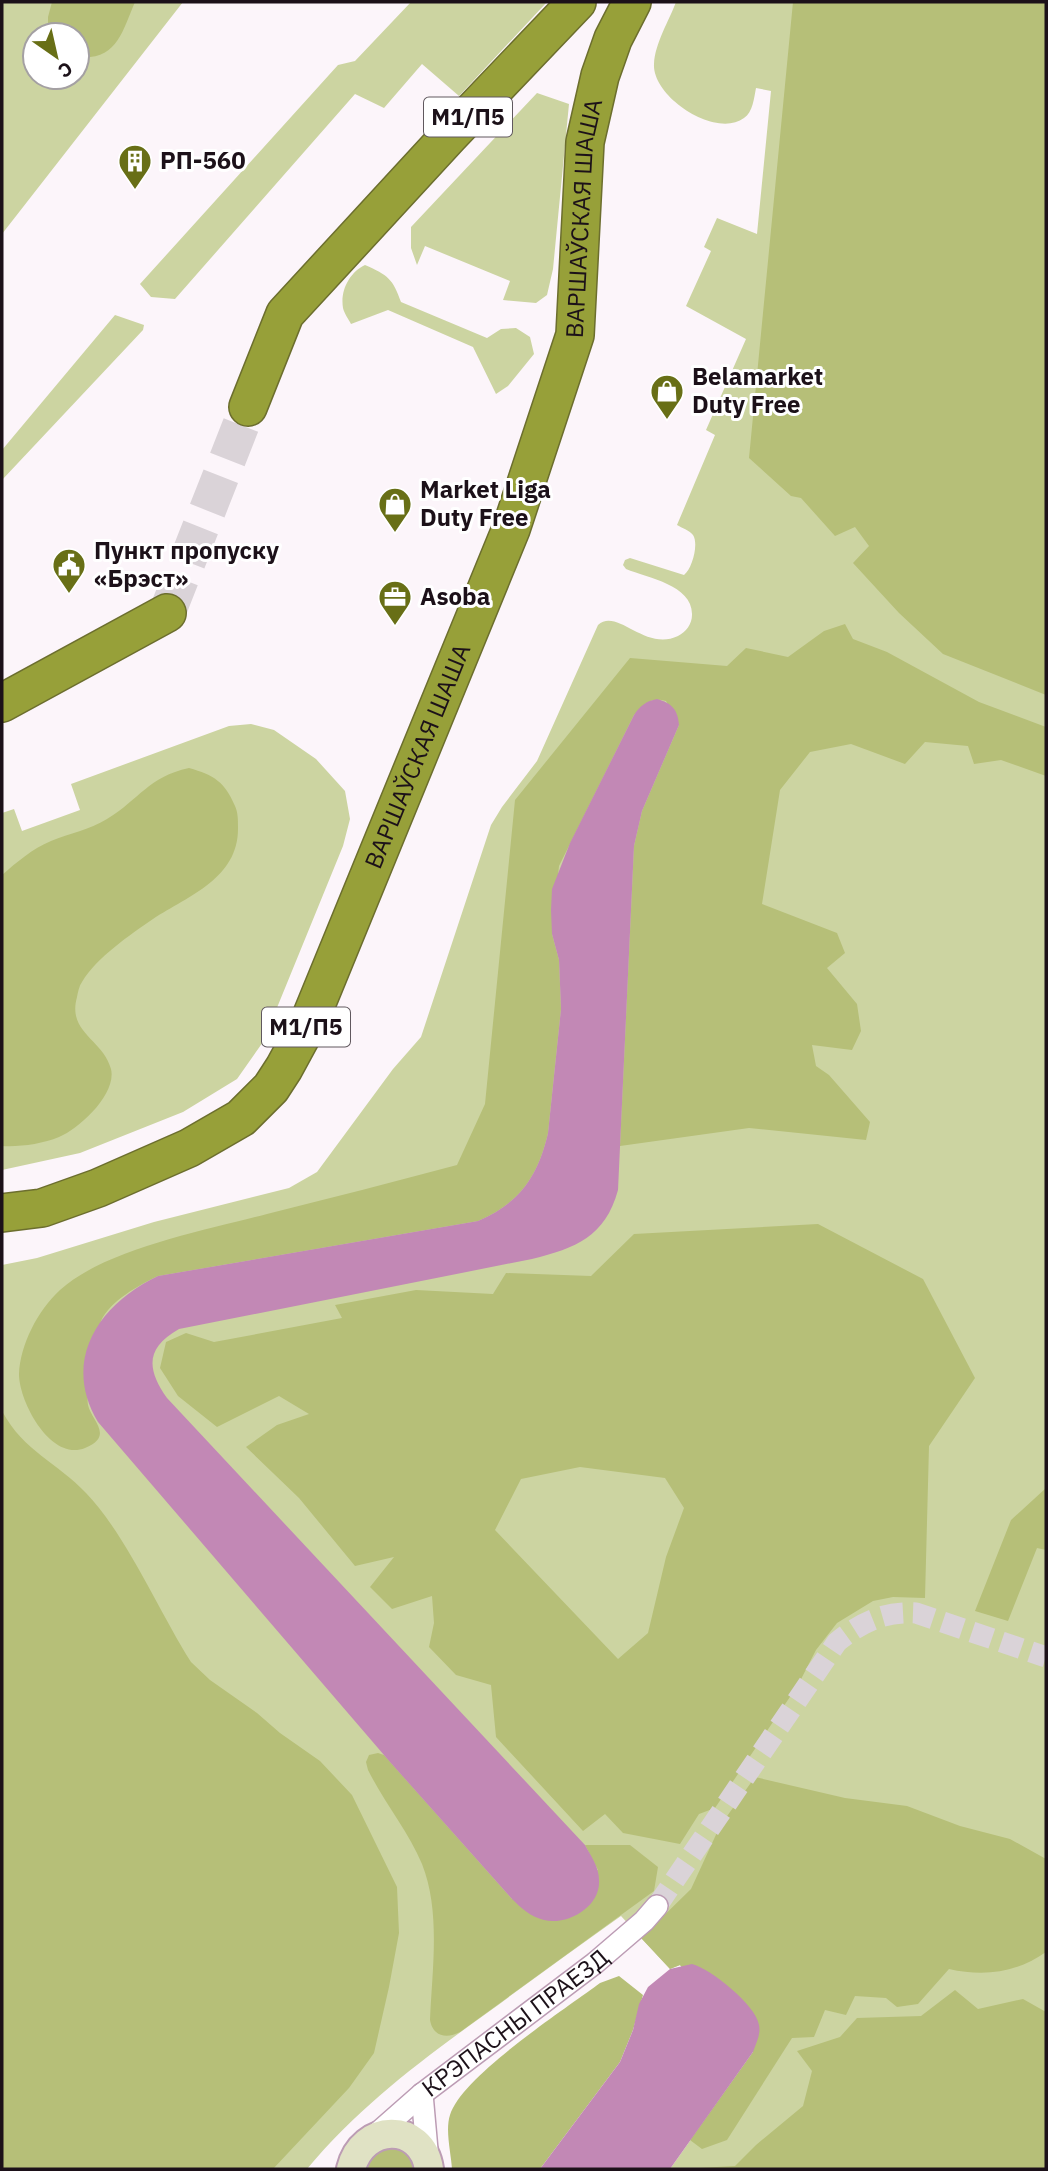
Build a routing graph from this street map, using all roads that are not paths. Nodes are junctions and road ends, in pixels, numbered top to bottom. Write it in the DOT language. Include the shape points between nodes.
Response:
graph roads {
  1 [pos="577,2"];
  2 [pos="632,2"];
  3 [pos="248,407"];
  4 [pos="167,613"];
  5 [pos="2,703"];
  6 [pos="2,1213"];
  7 [pos="657,1906"];
  8 [pos="422,2094"];
  9 [pos="355,2158"];
  10 [pos="428,2167"];
  1 -- 3 [label="highway, М1/П5" via="285,314"];
  2 -- 6 [label="highway, ВАРШАЎСКАЯ ШАША / М1/П5" via="600,76 584,142 575,335 511,529 309,1022 271,1088 241,1118 189,1148 98,1188 42,1208"];
  4 -- 5 [label="highway"];
  7 -- 8 [label="street, КРЭПАСНЫ ПРАЕЗД" via="595,1963"];
  8 -- 9 [label="street, КРЭПАСНЫ ПРАЕЗД"];
  8 -- 10 [label="street"];
  9 -- 10 [label="street" via="395,2134 416,2144"];
}
